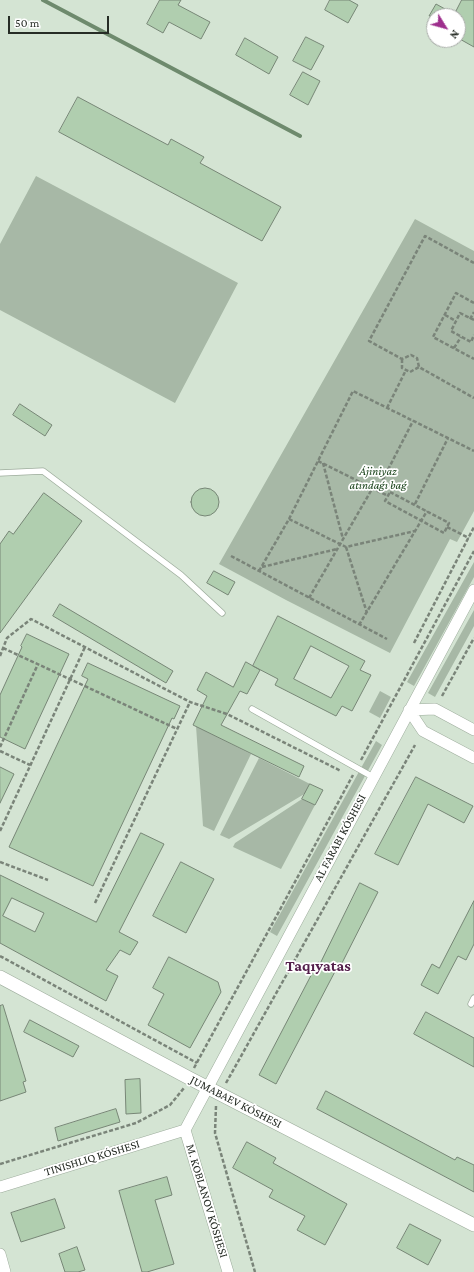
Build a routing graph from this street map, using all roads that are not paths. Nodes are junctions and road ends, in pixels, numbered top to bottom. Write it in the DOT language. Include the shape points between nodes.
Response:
graph roads {
  1 [pos="0,473"];
  2 [pos="474,590"];
  3 [pos="222,612"];
  4 [pos="252,709"];
  5 [pos="409,710"];
  6 [pos="474,730"];
  7 [pos="474,758"];
  8 [pos="373,777"];
  9 [pos="0,977"];
  10 [pos="474,998"];
  11 [pos="471,1004"];
  12 [pos="207,1087"];
  13 [pos="185,1130"];
  14 [pos="0,1187"];
  15 [pos="474,1225"];
  16 [pos="0,1254"];
  17 [pos="5,1272"];
  18 [pos="228,1272"];
  1 -- 3 [label="lane" via="43,471 181,575"];
  2 -- 5 [label="street, AL FARABI KÓSHESI"];
  4 -- 8 [label="lane"];
  5 -- 6 [label="street" via="435,709"];
  5 -- 7 [label="street" via="423,731"];
  5 -- 8 [label="street, AL FARABI KÓSHESI"];
  8 -- 12 [label="street, AL FARABI KÓSHESI"];
  9 -- 12 [label="street, JUMABAEV KÓSHESI"];
  10 -- 11 [label="lane"];
  12 -- 13 [label="street, AL FARABI KÓSHESI"];
  12 -- 15 [label="street, JUMABAEV KÓSHESI"];
  13 -- 14 [label="street"];
  13 -- 18 [label="street, M. KOBLANOV KÓSHESI"];
  16 -- 17 [label="street"];
}
